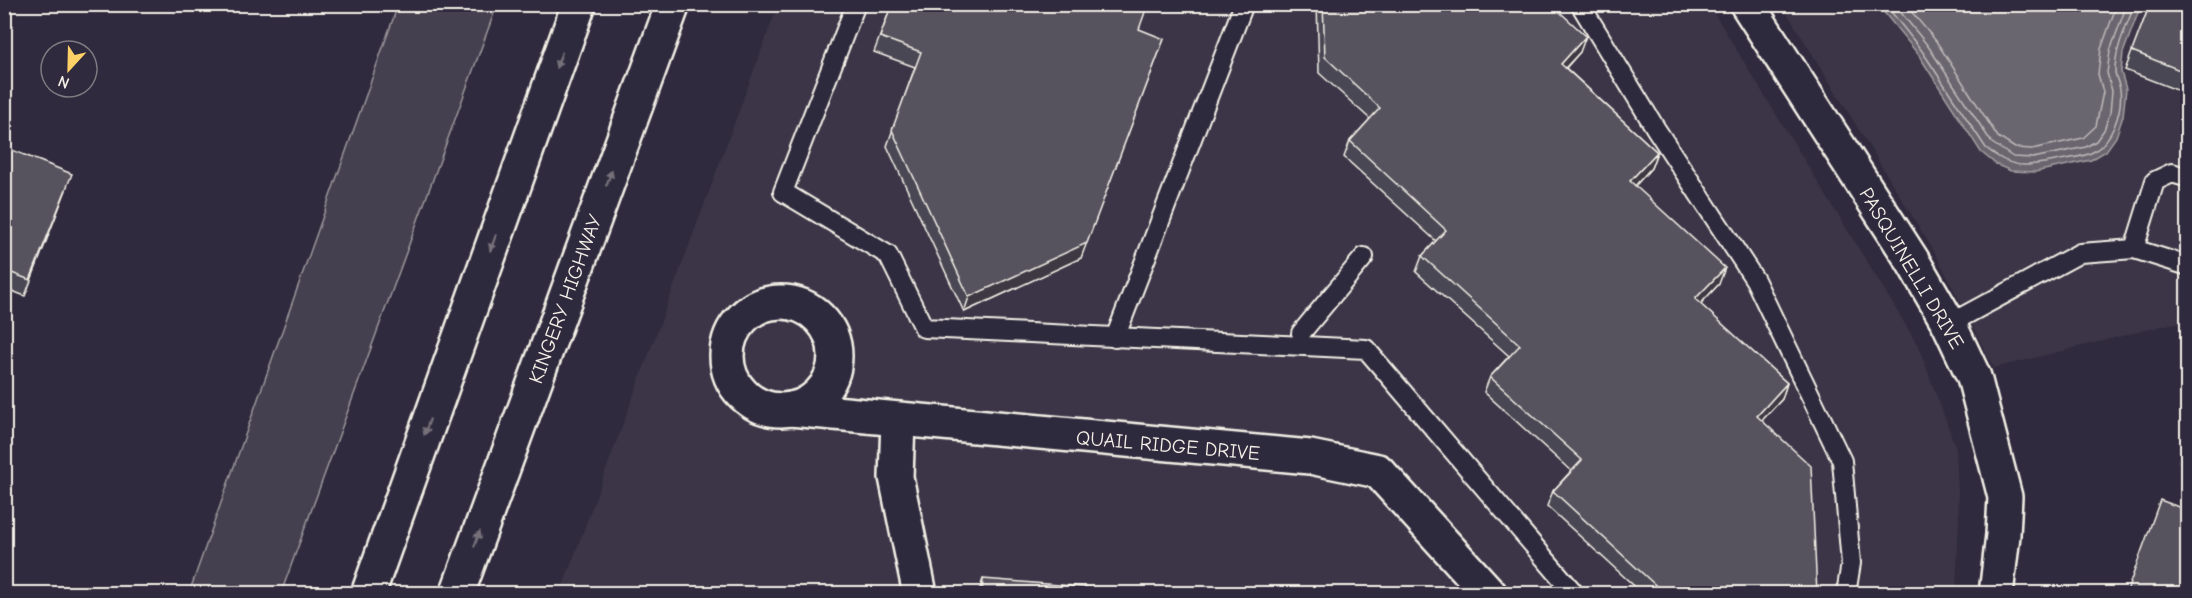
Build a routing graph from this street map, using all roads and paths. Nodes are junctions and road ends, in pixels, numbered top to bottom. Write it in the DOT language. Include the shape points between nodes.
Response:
graph roads {
  1 [pos="579,4"];
  2 [pos="673,4"];
  3 [pos="856,4"];
  4 [pos="1244,4"];
  5 [pos="1580,4"];
  6 [pos="1747,4"];
  7 [pos="2187,178"];
  8 [pos="2134,249"];
  9 [pos="1364,258"];
  10 [pos="2187,266"];
  11 [pos="1949,324"];
  12 [pos="1301,333"];
  13 [pos="1115,338"];
  14 [pos="791,410"];
  15 [pos="898,421"];
  16 [pos="368,594"];
  17 [pos="457,594"];
  18 [pos="920,594"];
  19 [pos="1490,594"];
  20 [pos="1575,594"];
  21 [pos="1846,594"];
  22 [pos="1996,594"];
  1 -- 16 [label="main road, one-way"];
  17 -- 2 [label="main road, KINGERY HIGHWAY, one-way"];
  3 -- 13 [label="lane" via="783,192 888,255 924,328"];
  4 -- 13 [label="lane"];
  5 -- 21 [label="lane" via="1755,280 1842,461 1851,563"];
  6 -- 11 [label="main road, PASQUINELLI DRIVE"];
  7 -- 8 [label="lane" via="2172,173 2155,181"];
  8 -- 10 [label="lane"];
  8 -- 11 [label="lane" via="2080,253"];
  9 -- 12 [label="lane"];
  11 -- 22 [label="main road, PASQUINELLI DRIVE" via="1974,377 2005,497"];
  13 -- 20 [label="lane" via="1366,349"];
  14 -- 15 [label="main road, QUAIL RIDGE DRIVE"];
  15 -- 18 [label="main road" via="896,477"];
  15 -- 19 [label="main road, QUAIL RIDGE DRIVE" via="1310,457 1378,471"];
}
